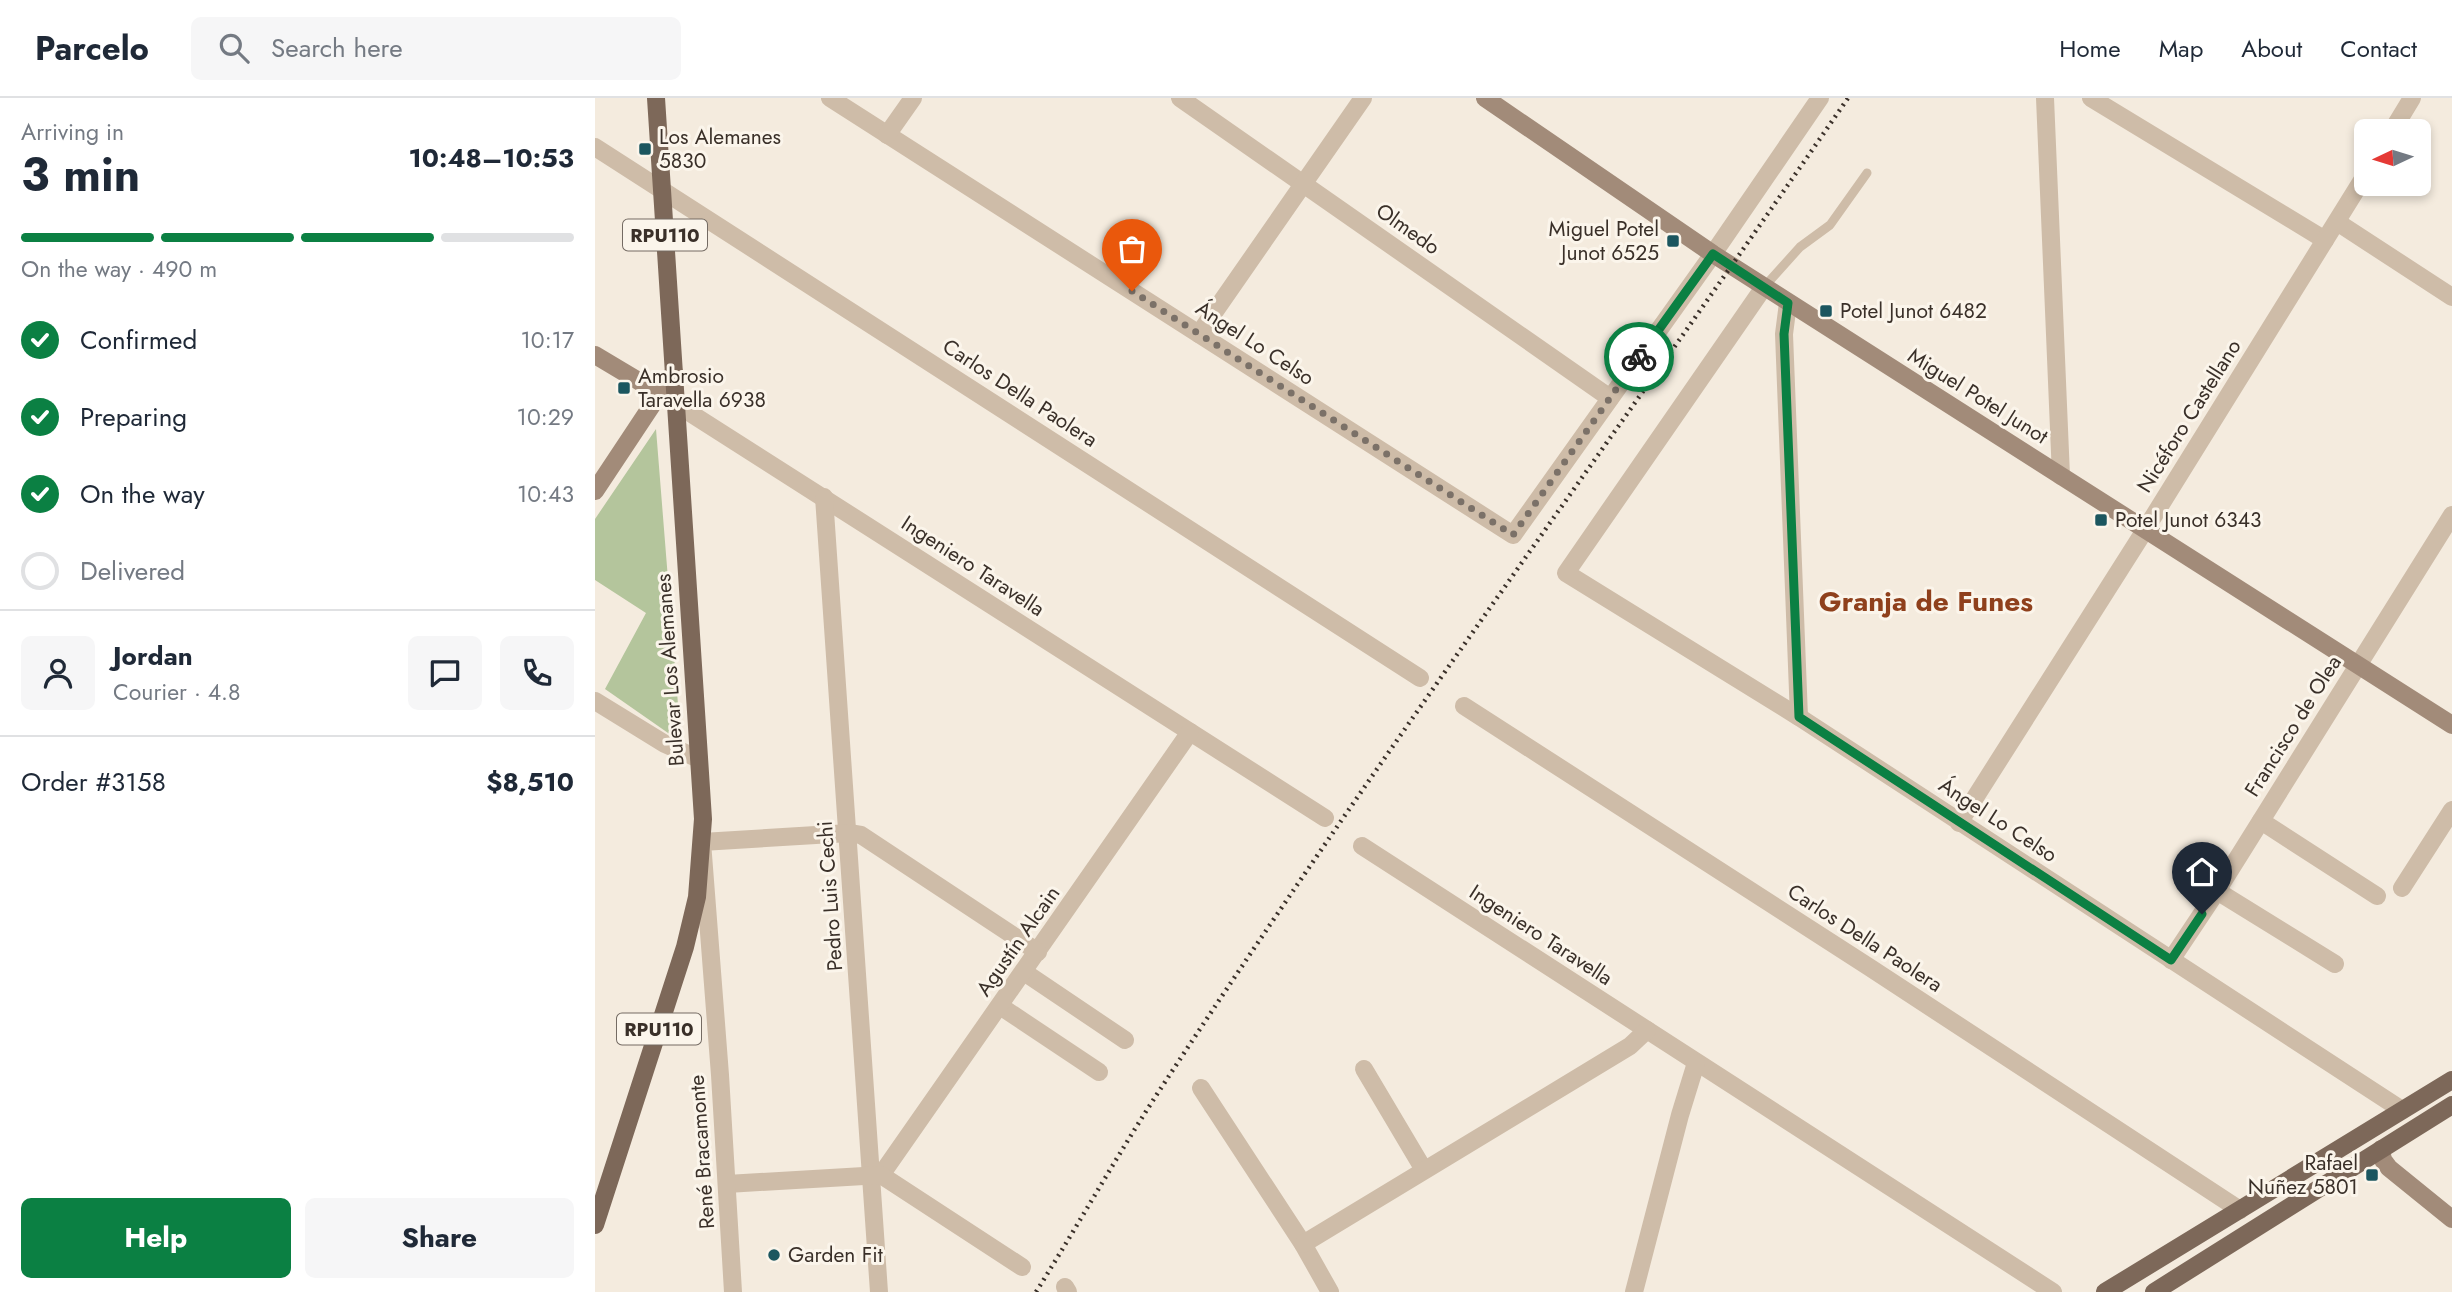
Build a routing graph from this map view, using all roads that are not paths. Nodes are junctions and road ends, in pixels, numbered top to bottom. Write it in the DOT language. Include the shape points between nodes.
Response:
graph roads {
  1 [pos="656,98"];
  2 [pos="830,98"];
  3 [pos="913,98"];
  4 [pos="1180,98"];
  5 [pos="1363,98"];
  6 [pos="1485,98"];
  7 [pos="1820,98"];
  8 [pos="2045,98"];
  9 [pos="2091,98"];
  10 [pos="2412,98"];
  11 [pos="2399,119"];
  12 [pos="887,135"];
  13 [pos="595,147"];
  14 [pos="1867,173"];
  15 [pos="1302,183"];
  16 [pos="662,190"];
  17 [pos="2354,194"];
  18 [pos="2337,222"];
  19 [pos="2325,240"];
  20 [pos="1713,254"];
  21 [pos="1764,287"];
  22 [pos="2452,297"];
  23 [pos="1788,303"];
  24 [pos="1199,334"];
  25 [pos="595,355"];
  26 [pos="674,372"];
  27 [pos="659,394"];
  28 [pos="1610,398"];
  29 [pos="675,404"];
  30 [pos="2061,476"];
  31 [pos="595,491"];
  32 [pos="824,497"];
  33 [pos="2452,515"];
  34 [pos="2145,530"];
  35 [pos="2357,666"];
  36 [pos="1420,678"];
  37 [pos="595,701"];
  38 [pos="1464,706"];
  39 [pos="1799,717"];
  40 [pos="2452,725"];
  41 [pos="1190,732"];
  42 [pos="699,759"];
  43 [pos="2452,810"];
  44 [pos="1325,818"];
  45 [pos="2261,821"];
  46 [pos="1959,823"];
  47 [pos="849,833"];
  48 [pos="702,842"];
  49 [pos="1362,846"];
  50 [pos="2402,888"];
  51 [pos="2217,891"];
  52 [pos="2377,896"];
  53 [pos="1038,952"];
  54 [pos="2171,960"];
  55 [pos="2335,964"];
  56 [pos="1024,972"];
  57 [pos="1000,1006"];
  58 [pos="1647,1030"];
  59 [pos="1125,1040"];
  60 [pos="1696,1063"];
  61 [pos="1364,1069"];
  62 [pos="1099,1072"];
  63 [pos="2452,1080"];
  64 [pos="1201,1088"];
  65 [pos="2452,1105"];
  66 [pos="2402,1111"];
  67 [pos="2381,1149"];
  68 [pos="1424,1170"];
  69 [pos="876,1175"];
  70 [pos="727,1184"];
  71 [pos="2240,1210"];
  72 [pos="597,1216"];
  73 [pos="2452,1219"];
  74 [pos="1303,1244"];
  75 [pos="1022,1267"];
  76 [pos="733,1292"];
  77 [pos="879,1292"];
  78 [pos="1330,1292"];
  79 [pos="1634,1292"];
  80 [pos="2053,1292"];
  81 [pos="2105,1292"];
  82 [pos="2154,1292"];
  1 -- 16 [label="main road, Bulevar Los Alemanes / RPU110"];
  2 -- 12 [label="street, Ángel Lo Celso"];
  3 -- 12 [label="street"];
  4 -- 15 [label="street, Olmedo"];
  5 -- 15 [label="street"];
  6 -- 20 [label="main road, Miguel Potel Junot"];
  7 -- 20 [label="street"];
  8 -- 30 [label="street"];
  9 -- 19 [label="street"];
  10 -- 11 [label="street"];
  12 -- 24 [label="street, Ángel Lo Celso"];
  13 -- 16 [label="street, Carlos Della Paolera"];
  14 -- 21 [label="lane" via="1830,225 1800,247"];
  15 -- 24 [label="street"];
  15 -- 28 [label="street, Olmedo"];
  16 -- 26 [label="main road, Bulevar Los Alemanes / RPU110"];
  16 -- 36 [label="street, Carlos Della Paolera"];
  17 -- 18 [label="street, Nicéforo Castellano"];
  18 -- 19 [label="street, Nicéforo Castellano"];
  18 -- 22 [label="street"];
  19 -- 34 [label="street, Nicéforo Castellano"];
  20 -- 21 [label="main road, Miguel Potel Junot"];
  20 -- 28 [label="street"];
  21 -- 23 [label="main road, Miguel Potel Junot"];
  21 -- 39 [label="street, Ángel Lo Celso" via="1566,573"];
  23 -- 30 [label="main road, Miguel Potel Junot"];
  23 -- 39 [label="street" via="1784,334"];
  24 -- 28 [label="street, Ángel Lo Celso" via="1513,535"];
  25 -- 27 [label="main road, Ingeniero Taravella"];
  26 -- 27 [label="main road"];
  26 -- 29 [label="main road, Bulevar Los Alemanes / RPU110"];
  27 -- 29 [label="main road, Ingeniero Taravella"];
  27 -- 31 [label="main road"];
  29 -- 32 [label="street, Ingeniero Taravella"];
  29 -- 42 [label="main road, Bulevar Los Alemanes / RPU110"];
  30 -- 34 [label="main road, Miguel Potel Junot"];
  32 -- 41 [label="street, Ingeniero Taravella"];
  32 -- 47 [label="street, Pedro Luis Cechi"];
  33 -- 35 [label="street, Francisco de Olea"];
  34 -- 35 [label="main road, Miguel Potel Junot"];
  34 -- 46 [label="street, Nicéforo Castellano"];
  35 -- 40 [label="main road, Miguel Potel Junot"];
  35 -- 45 [label="street, Francisco de Olea"];
  37 -- 42 [label="street"];
  38 -- 71 [label="street, Carlos Della Paolera"];
  39 -- 46 [label="street, Ángel Lo Celso"];
  41 -- 44 [label="street, Ingeniero Taravella"];
  41 -- 53 [label="street, Agustín Alcain"];
  42 -- 48 [label="main road, Bulevar Los Alemanes / RPU110"];
  43 -- 50 [label="street"];
  45 -- 51 [label="street, Francisco de Olea"];
  45 -- 52 [label="street"];
  46 -- 54 [label="street, Ángel Lo Celso"];
  47 -- 48 [label="street"];
  47 -- 53 [label="street" via="870,840"];
  47 -- 69 [label="street, Pedro Luis Cechi"];
  48 -- 70 [label="street, René Bracamonte"];
  48 -- 72 [label="main road, Bulevar Los Alemanes / RPU110" via="697,897 685,947"];
  49 -- 58 [label="street, Ingeniero Taravella"];
  51 -- 54 [label="street, Francisco de Olea"];
  51 -- 55 [label="street"];
  53 -- 56 [label="street, Agustín Alcain"];
  54 -- 66 [label="street, Ángel Lo Celso"];
  56 -- 57 [label="street, Agustín Alcain"];
  56 -- 59 [label="street"];
  57 -- 62 [label="street"];
  57 -- 69 [label="street, Agustín Alcain"];
  58 -- 60 [label="street, Ingeniero Taravella"];
  58 -- 68 [label="street" via="1630,1046"];
  60 -- 79 [label="street"];
  60 -- 80 [label="street, Ingeniero Taravella"];
  61 -- 68 [label="street"];
  63 -- 66 [label="main road"];
  64 -- 74 [label="street"];
  65 -- 67 [label="main road"];
  66 -- 67 [label="main road"];
  66 -- 71 [label="main road"];
  67 -- 73 [label="main road" via="2389,1168"];
  67 -- 82 [label="main road"];
  68 -- 74 [label="street"];
  69 -- 70 [label="street"];
  69 -- 75 [label="street"];
  69 -- 77 [label="street, Pedro Luis Cechi"];
  70 -- 76 [label="street, René Bracamonte"];
  71 -- 81 [label="main road"];
  74 -- 78 [label="street"];
}
